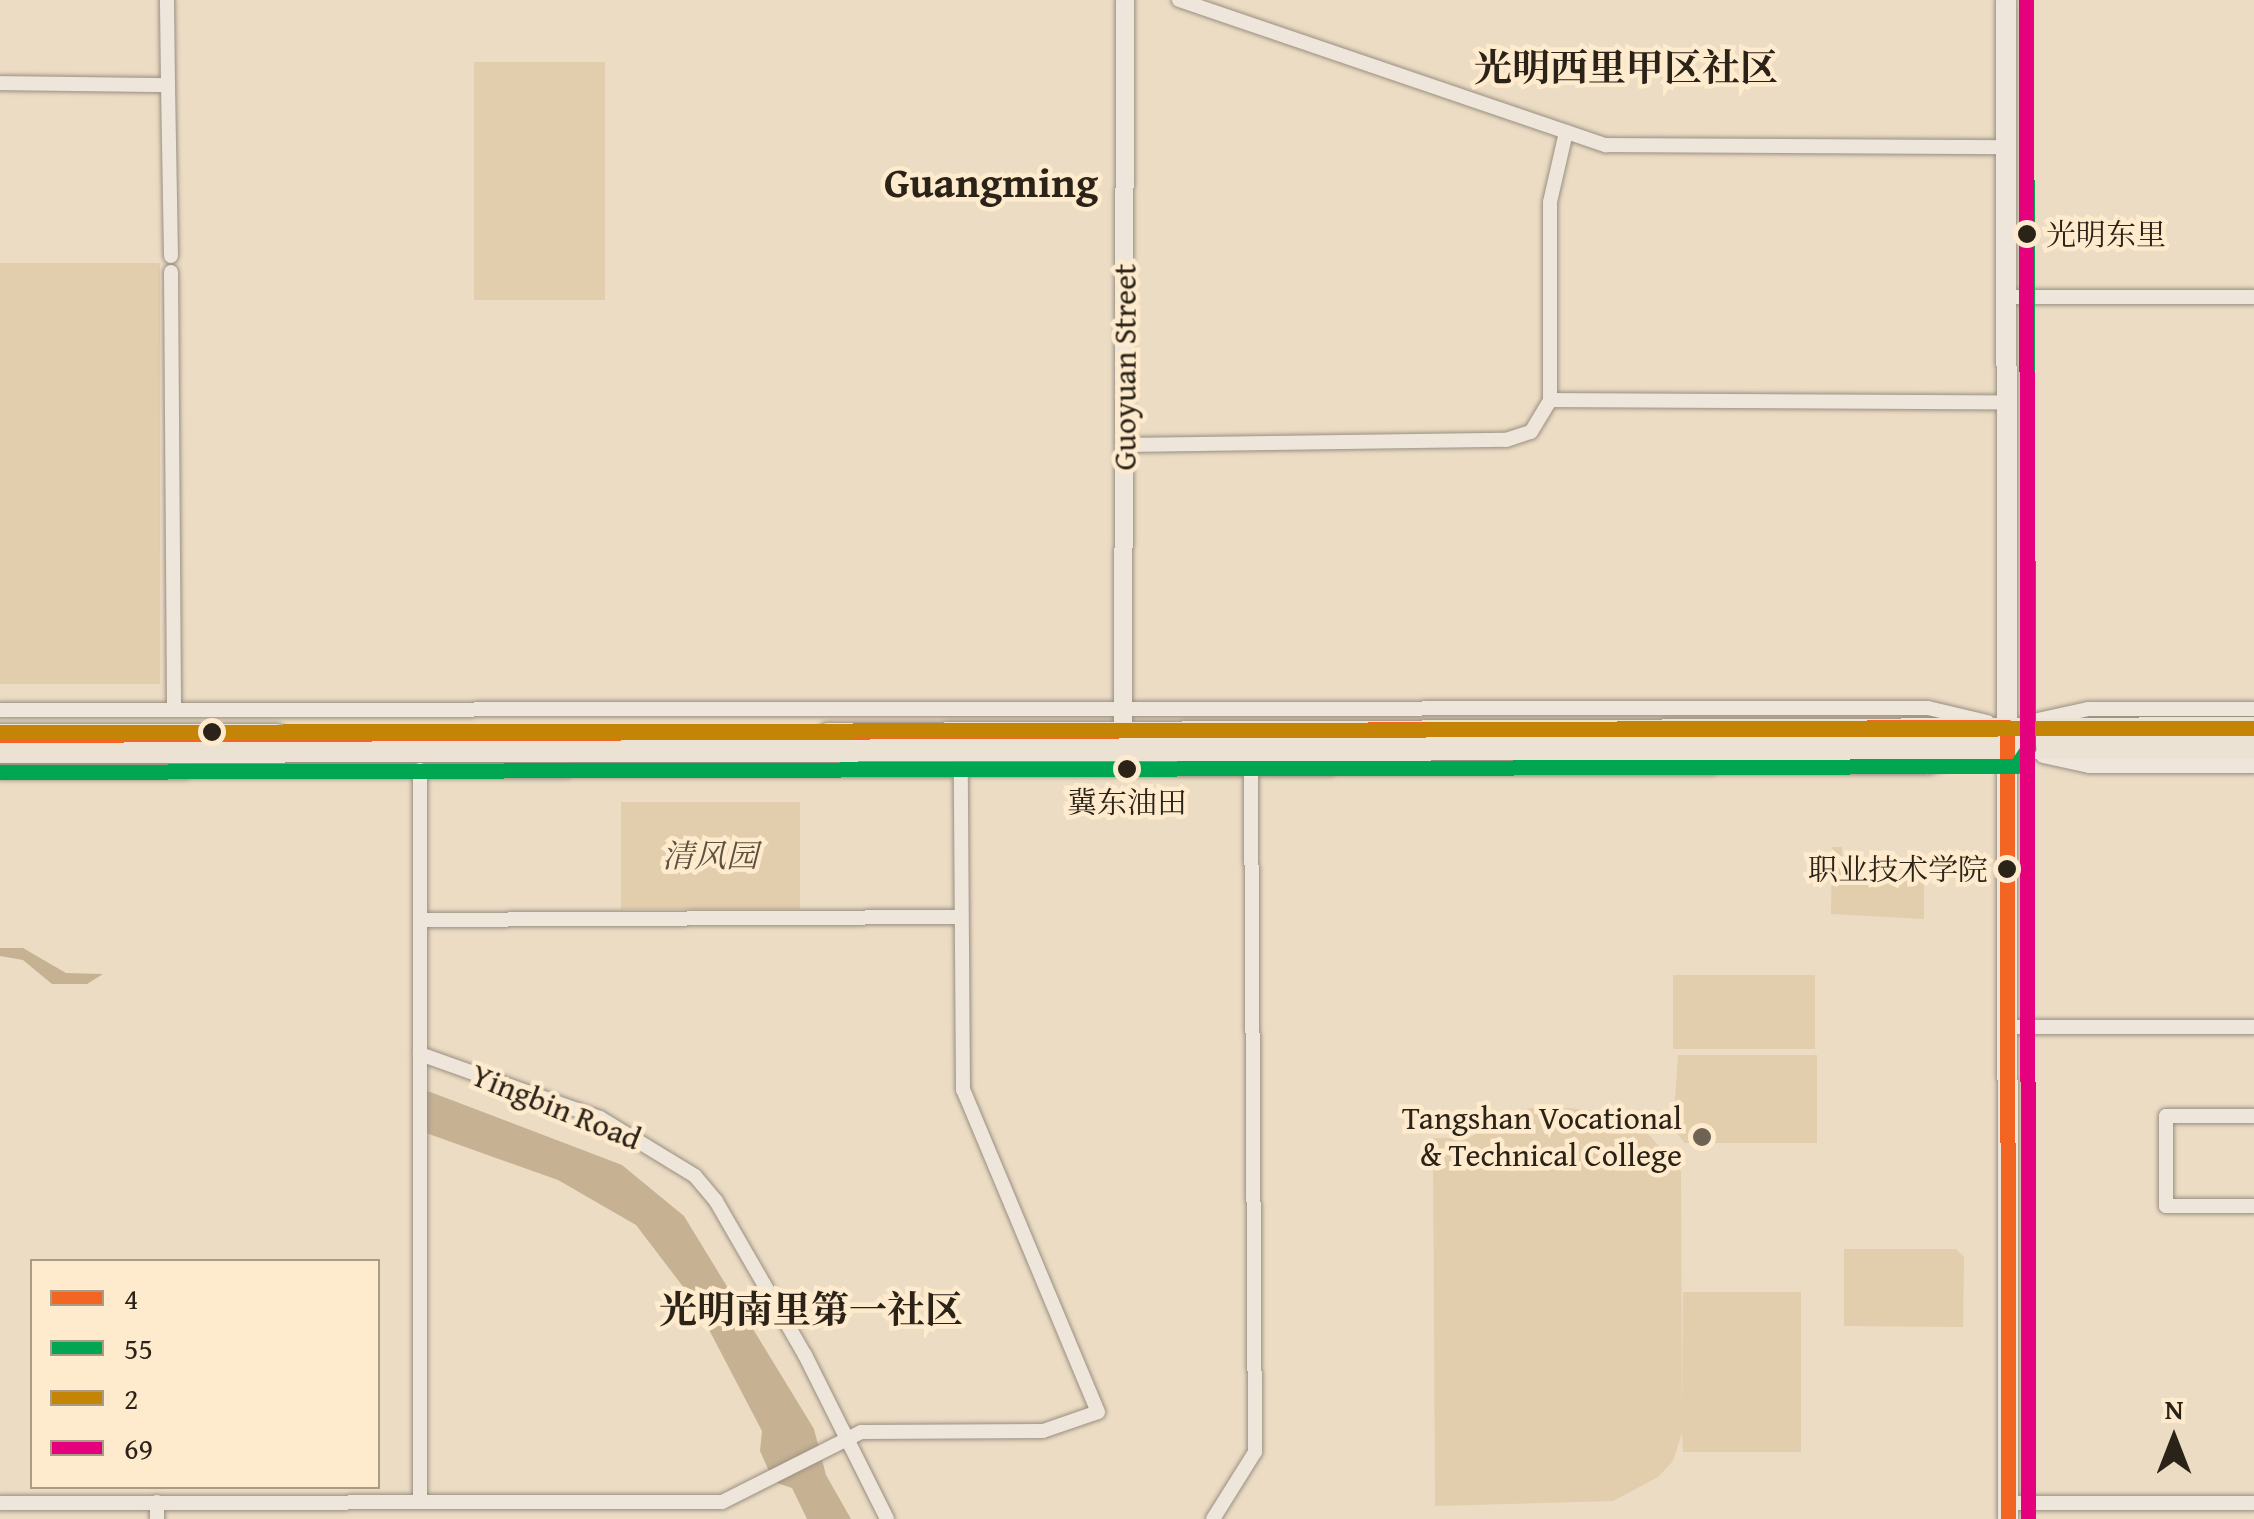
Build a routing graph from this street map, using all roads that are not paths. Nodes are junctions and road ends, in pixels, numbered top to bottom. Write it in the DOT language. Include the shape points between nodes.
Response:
graph roads {
  1 [pos="167,0"];
  2 [pos="1126,0"];
  3 [pos="1180,0"];
  4 [pos="2006,0"];
  5 [pos="0,83"];
  6 [pos="168,85"];
  7 [pos="1566,132"];
  8 [pos="2006,147"];
  9 [pos="2007,297"];
  10 [pos="2254,297"];
  11 [pos="1550,400"];
  12 [pos="2008,402"];
  13 [pos="1125,445"];
  14 [pos="1125,708"];
  15 [pos="0,710"];
  16 [pos="174,710"];
  17 [pos="2254,710"];
  18 [pos="2254,728"];
  19 [pos="1123,734"];
  20 [pos="0,735"];
  21 [pos="2007,738"];
  22 [pos="2254,748"];
  23 [pos="0,752"];
  24 [pos="87,752"];
  25 [pos="2254,766"];
  26 [pos="1251,769"];
  27 [pos="420,770"];
  28 [pos="961,771"];
  29 [pos="0,772"];
  30 [pos="52,772"];
  31 [pos="962,918"];
  32 [pos="420,920"];
  33 [pos="2008,1026"];
  34 [pos="2254,1026"];
  35 [pos="420,1054"];
  36 [pos="2254,1116"];
  37 [pos="2254,1206"];
  38 [pos="844,1438"];
  39 [pos="420,1500"];
  40 [pos="156,1502"];
  41 [pos="0,1503"];
  42 [pos="2254,1503"];
  43 [pos="2008,1511"];
  44 [pos="157,1519"];
  45 [pos="886,1519"];
  46 [pos="1213,1519"];
  1 -- 6 [label="street"];
  2 -- 13 [label="street, Guoyuan Street"];
  3 -- 7 [label="street"];
  4 -- 8 [label="main road"];
  5 -- 6 [label="street"];
  6 -- 16 [label="street"];
  7 -- 8 [label="street" via="1606,145"];
  7 -- 11 [label="street" via="1550,202"];
  8 -- 9 [label="main road"];
  9 -- 10 [label="street"];
  9 -- 12 [label="main road"];
  11 -- 12 [label="street"];
  11 -- 13 [label="street" via="1531,432 1519,439"];
  12 -- 21 [label="main road"];
  13 -- 14 [label="street, Guoyuan Street"];
  14 -- 16 [label="street"];
  14 -- 19 [label="street, Guoyuan Street"];
  14 -- 21 [label="street" via="1928,708"];
  15 -- 16 [label="street"];
  17 -- 21 [label="street" via="2088,709"];
  18 -- 21 [label="main road"];
  19 -- 20 [label="main road"];
  19 -- 21 [label="main road"];
  21 -- 22 [label="main road"];
  21 -- 24 [label="main road"];
  21 -- 25 [label="street" via="2088,766"];
  21 -- 26 [label="street" via="1928,767"];
  21 -- 33 [label="main road"];
  23 -- 24 [label="main road"];
  24 -- 30 [label="street"];
  26 -- 28 [label="street"];
  26 -- 46 [label="street" via="1256,1452"];
  27 -- 28 [label="street"];
  27 -- 30 [label="street"];
  27 -- 32 [label="street"];
  28 -- 31 [label="street"];
  29 -- 30 [label="street"];
  31 -- 32 [label="street"];
  31 -- 38 [label="street" via="963,1090 1098,1412 1043,1430"];
  32 -- 35 [label="street"];
  33 -- 34 [label="street"];
  33 -- 43 [label="main road"];
  35 -- 38 [label="street, Yingbin Road" via="600,1118 695,1176 795,1338"];
  35 -- 39 [label="street"];
  36 -- 37 [label="street" via="2166,1116 2166,1206"];
  38 -- 39 [label="street" via="722,1502"];
  38 -- 45 [label="street, Yingbin Road"];
  39 -- 40 [label="street"];
  40 -- 41 [label="street"];
  40 -- 44 [label="street"];
  42 -- 43 [label="street"];
}
